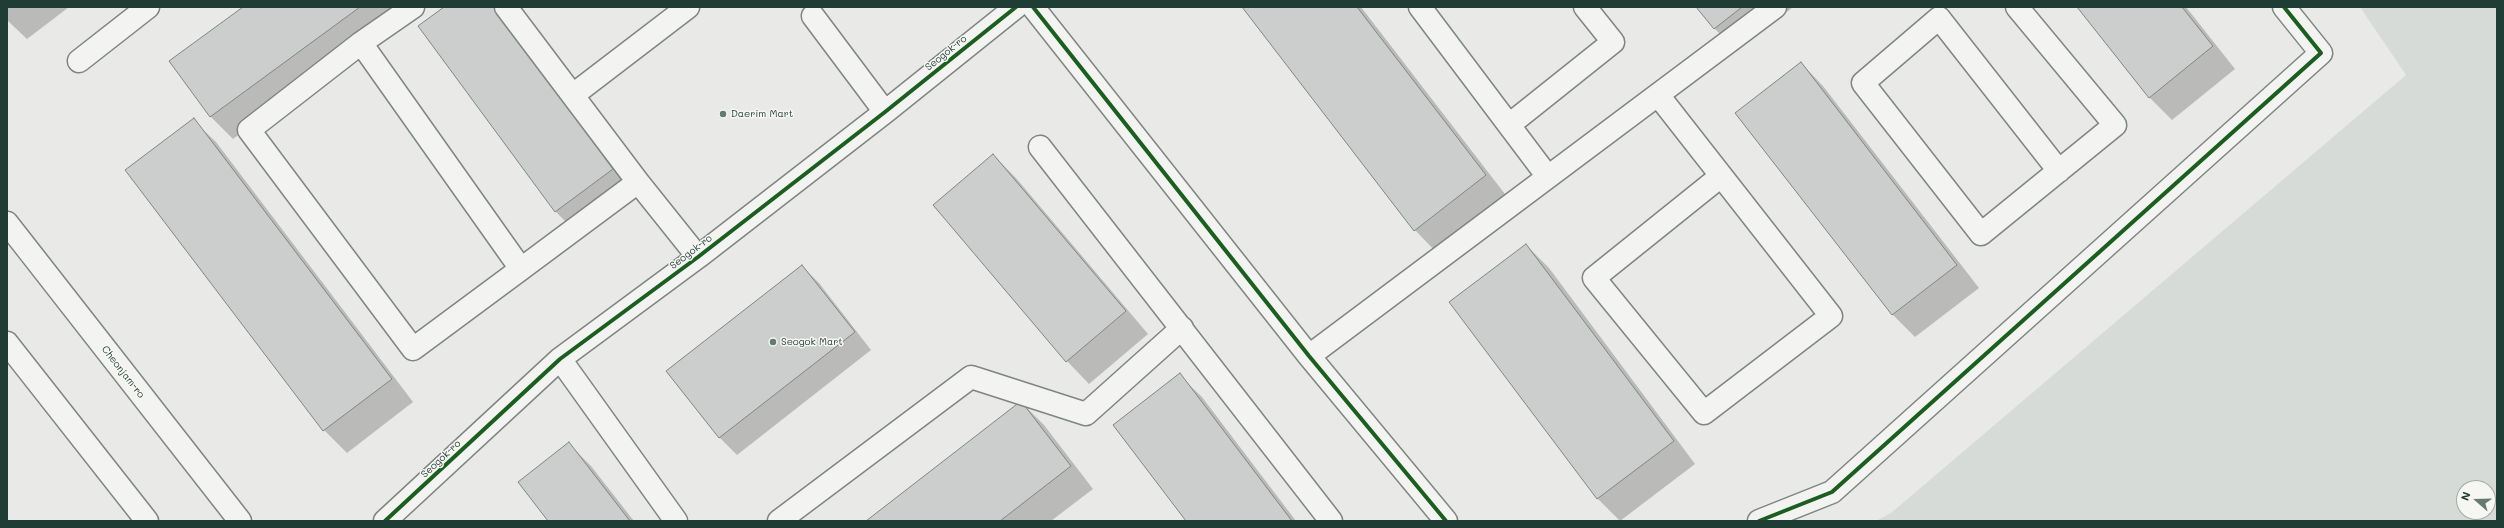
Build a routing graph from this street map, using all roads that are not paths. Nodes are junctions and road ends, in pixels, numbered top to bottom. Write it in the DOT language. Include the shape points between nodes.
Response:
graph roads {
  1 [pos="148,7"];
  2 [pos="413,7"];
  3 [pos="506,7"];
  4 [pos="688,7"];
  5 [pos="1016,7"];
  6 [pos="1034,7"];
  7 [pos="1420,7"];
  8 [pos="1585,7"];
  9 [pos="1775,7"];
  10 [pos="2017,7"];
  11 [pos="2284,7"];
  12 [pos="813,16"];
  13 [pos="361,43"];
  14 [pos="79,61"];
  15 [pos="573,95"];
  16 [pos="1658,95"];
  17 [pos="885,112"];
  18 [pos="1509,125"];
  19 [pos="1040,147"];
  20 [pos="2059,171"];
  21 [pos="1721,176"];
  22 [pos="1548,177"];
  23 [pos="638,182"];
  24 [pos="7,223"];
  25 [pos="698,257"];
  26 [pos="521,269"];
  27 [pos="1182,328"];
  28 [pos="7,343"];
  29 [pos="1309,356"];
  30 [pos="560,359"];
  31 [pos="147,521"];
  32 [pos="240,521"];
  33 [pos="386,521"];
  34 [pos="676,521"];
  35 [pos="779,521"];
  36 [pos="1332,521"];
  37 [pos="1446,521"];
  38 [pos="1759,521"];
  1 -- 14 [label="street"];
  2 -- 13 [label="street"];
  3 -- 15 [label="street"];
  4 -- 15 [label="street"];
  5 -- 17 [label="street, Seogok-ro"];
  6 -- 29 [label="street"];
  7 -- 18 [label="street"];
  8 -- 18 [label="street" via="1613,42"];
  9 -- 16 [label="street"];
  10 -- 20 [label="street" via="2115,125"];
  11 -- 38 [label="street" via="2321,53 1832,492"];
  12 -- 17 [label="street"];
  13 -- 26 [label="street"];
  13 -- 26 [label="street" via="249,130 413,349"];
  15 -- 23 [label="street"];
  16 -- 21 [label="street"];
  16 -- 22 [label="street"];
  17 -- 25 [label="street, Seogok-ro"];
  18 -- 22 [label="street"];
  19 -- 27 [label="street"];
  20 -- 20 [label="street" via="1981,234 1862,83 1939,18"];
  21 -- 21 [label="street" via="1831,316 1704,413 1594,278"];
  22 -- 29 [label="street"];
  23 -- 25 [label="street"];
  23 -- 26 [label="street"];
  24 -- 32 [label="street, Cheonjam-ro"];
  25 -- 30 [label="street, Seogok-ro"];
  27 -- 35 [label="street" via="1086,414 971,377"];
  27 -- 36 [label="street"];
  28 -- 31 [label="street"];
  29 -- 37 [label="street"];
  30 -- 33 [label="street, Seogok-ro"];
  30 -- 34 [label="street"];
}
